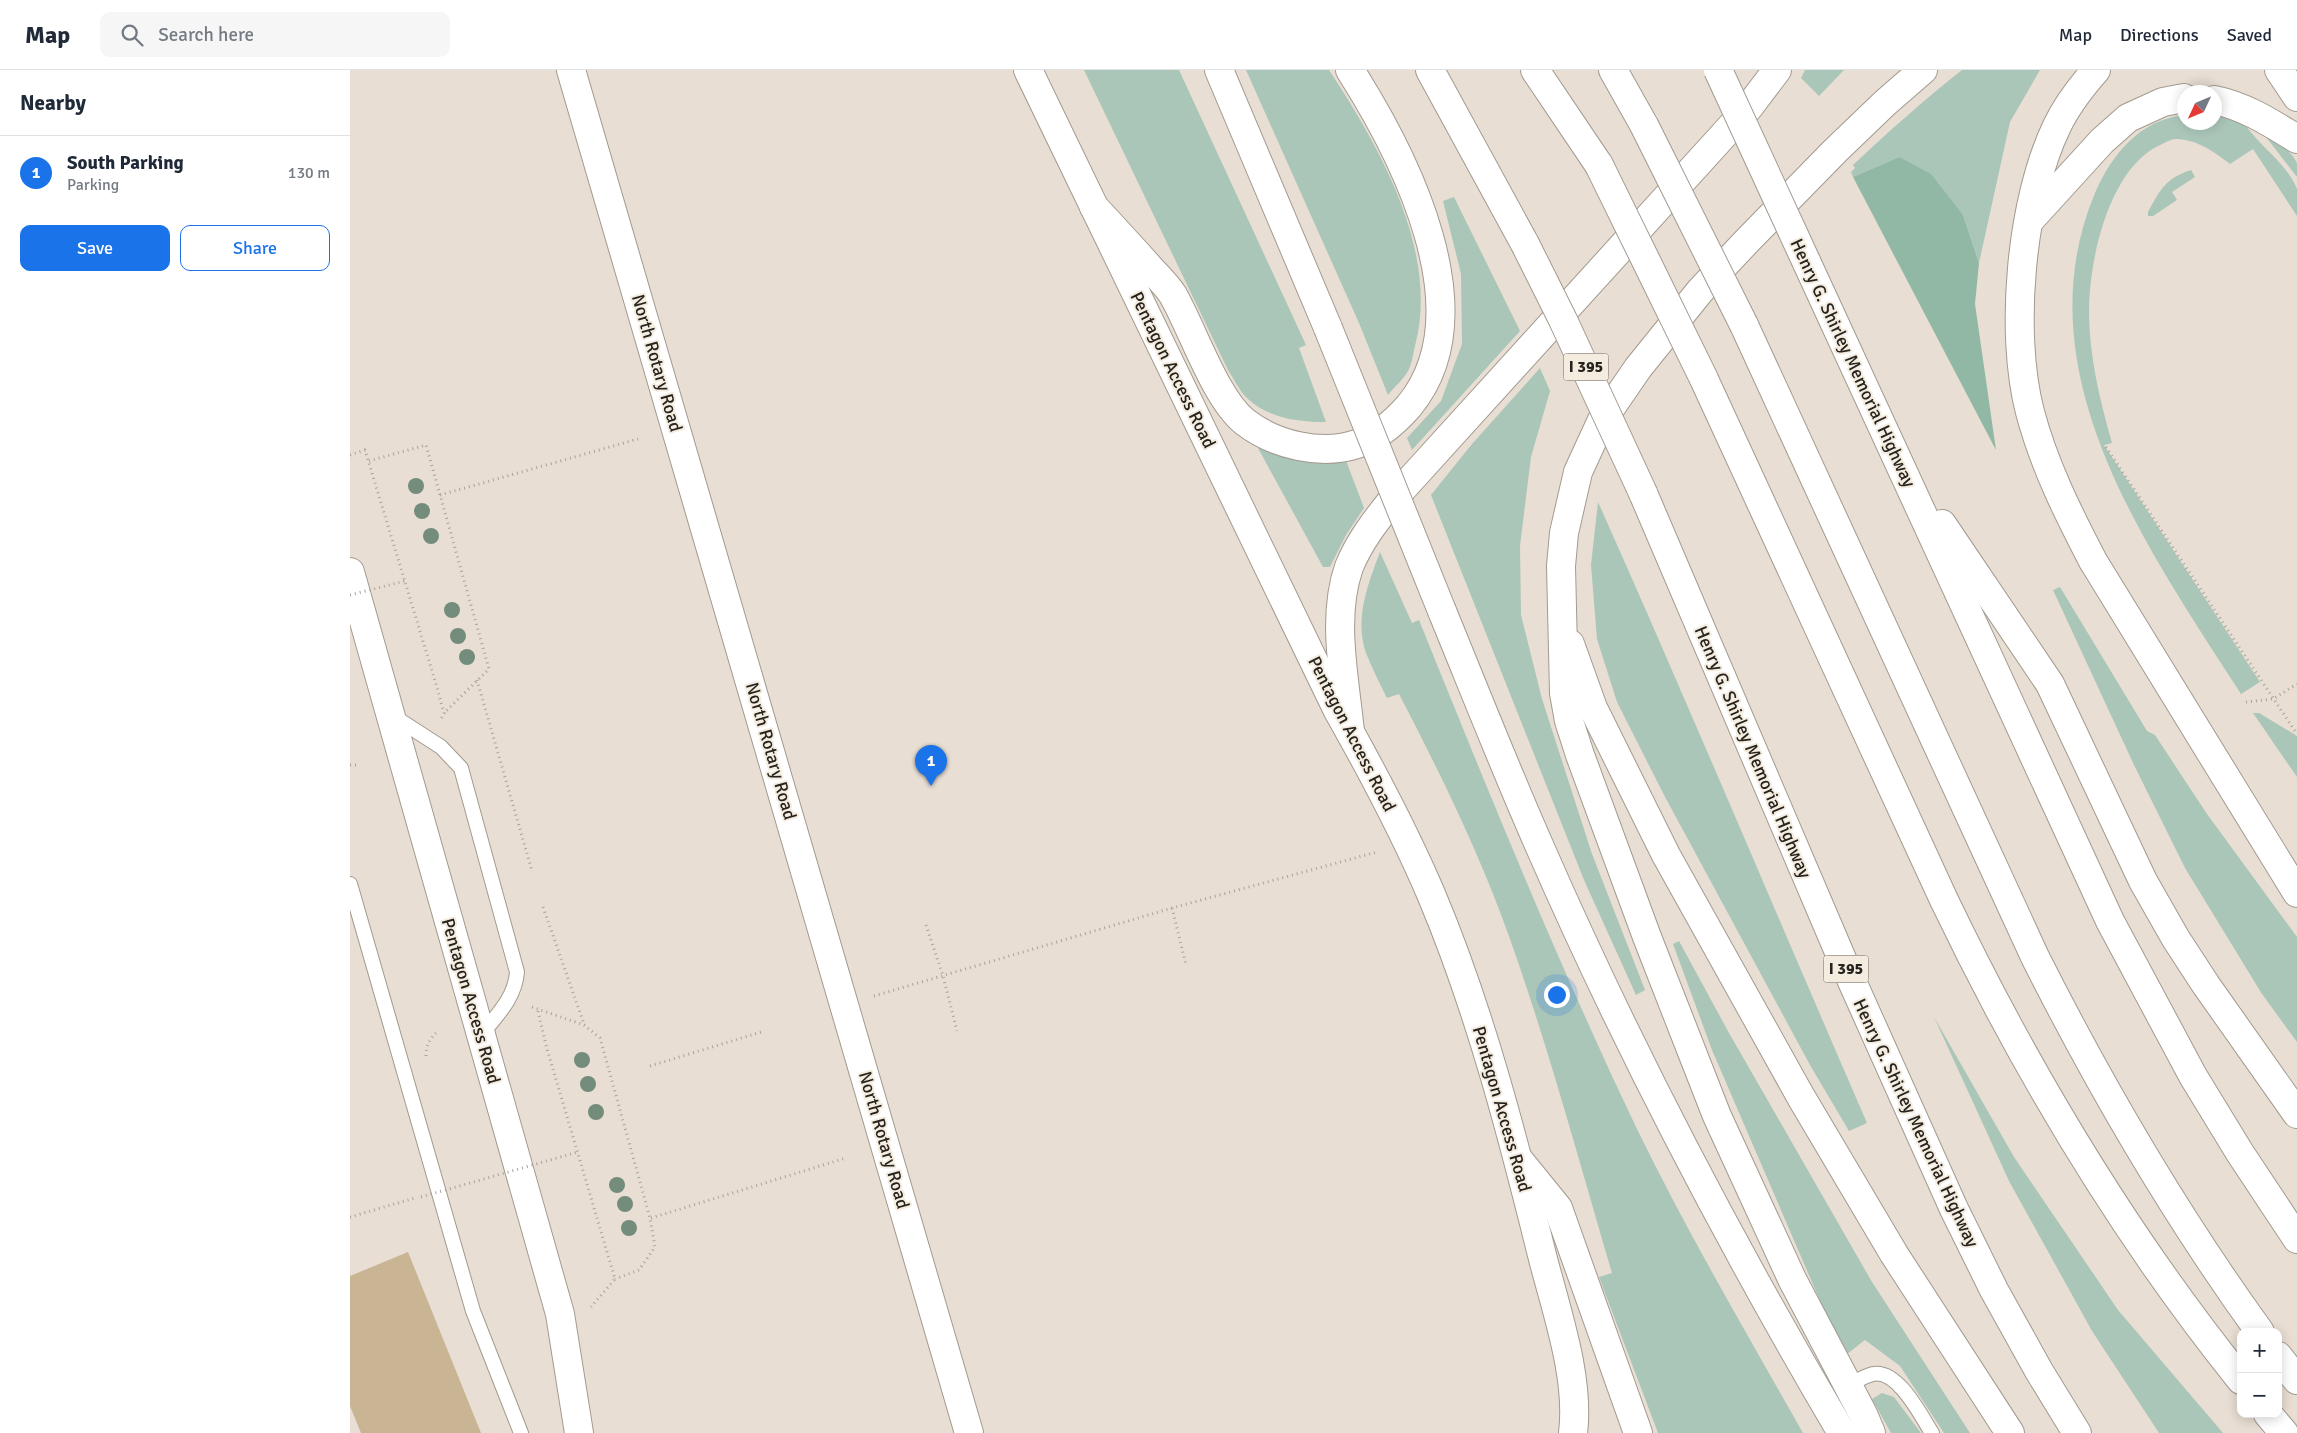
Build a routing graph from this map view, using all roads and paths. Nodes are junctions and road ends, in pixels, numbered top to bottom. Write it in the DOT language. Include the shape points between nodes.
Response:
graph roads {
  1 [pos="571,70"];
  2 [pos="1028,70"];
  3 [pos="1219,70"];
  4 [pos="1350,70"];
  5 [pos="1430,70"];
  6 [pos="1535,70"];
  7 [pos="1548,70"];
  8 [pos="1613,70"];
  9 [pos="1621,70"];
  10 [pos="1718,70"];
  11 [pos="1777,70"];
  12 [pos="1908,70"];
  13 [pos="1923,70"];
  14 [pos="2096,70"];
  15 [pos="2279,70"];
  16 [pos="2297,97"];
  17 [pos="2177,99"];
  18 [pos="2222,102"];
  19 [pos="1885,103"];
  20 [pos="1644,125"];
  21 [pos="2297,139"];
  22 [pos="1599,165"];
  23 [pos="1094,207"];
  24 [pos="2029,221"];
  25 [pos="638,439"];
  26 [pos="2106,447"];
  27 [pos="350,454"];
  28 [pos="1896,456"];
  29 [pos="369,461"];
  30 [pos="440,495"];
  31 [pos="350,572"];
  32 [pos="405,581"];
  33 [pos="350,595"];
  34 [pos="1563,603"];
  35 [pos="477,680"];
  36 [pos="2297,684"];
  37 [pos="2273,699"];
  38 [pos="2246,702"];
  39 [pos="444,713"];
  40 [pos="390,714"];
  41 [pos="440,722"];
  42 [pos="1350,732"];
  43 [pos="2297,734"];
  44 [pos="2217,760"];
  45 [pos="350,765"];
  46 [pos="359,765"];
  47 [pos="1380,851"];
  48 [pos="2297,856"];
  49 [pos="532,871"];
  50 [pos="350,884"];
  51 [pos="2297,893"];
  52 [pos="543,907"];
  53 [pos="1172,908"];
  54 [pos="926,925"];
  55 [pos="1186,965"];
  56 [pos="943,976"];
  57 [pos="866,999"];
  58 [pos="584,1025"];
  59 [pos="957,1031"];
  60 [pos="761,1032"];
  61 [pos="436,1033"];
  62 [pos="481,1035"];
  63 [pos="426,1062"];
  64 [pos="650,1066"];
  65 [pos="2297,1114"];
  66 [pos="578,1152"];
  67 [pos="846,1158"];
  68 [pos="1519,1160"];
  69 [pos="350,1217"];
  70 [pos="650,1218"];
  71 [pos="2297,1239"];
  72 [pos="615,1279"];
  73 [pos="591,1306"];
  74 [pos="2257,1328"];
  75 [pos="2282,1361"];
  76 [pos="2237,1375"];
  77 [pos="2297,1380"];
  78 [pos="1847,1386"];
  79 [pos="2271,1418"];
  80 [pos="521,1433"];
  81 [pos="579,1433"];
  82 [pos="970,1433"];
  83 [pos="1574,1433"];
  84 [pos="1638,1433"];
  85 [pos="1842,1433"];
  86 [pos="1871,1433"];
  87 [pos="1932,1433"];
  88 [pos="2010,1433"];
  89 [pos="2077,1433"];
  90 [pos="2284,1433"];
  1 -- 82 [label="main road, North Rotary Road"];
  2 -- 23 [label="main road, Pentagon Access Road"];
  3 -- 85 [label="main road, bridge" via="1539,844 1637,1054 1747,1265"];
  4 -- 23 [label="main road" via="1411,180 1433,253 1440,321 1436,350 1418,395 1390,426 1364,441 1342,449 1317,449 1267,435 1245,421 1228,404 1172,293"];
  5 -- 89 [label="main road, Henry G. Shirley Memorial Highway / I 395, bridge" via="1525,244 1576,347 1643,493 1842,959 1954,1209 1994,1290"];
  6 -- 22 [label="main road"];
  7 -- 22 [label="main road"];
  8 -- 20 [label="main road"];
  9 -- 20 [label="main road"];
  10 -- 28 [label="main road, Henry G. Shirley Memorial Highway, bridge"];
  11 -- 42 [label="main road" via="1749,107 1392,499 1366,535 1349,569 1341,614"];
  12 -- 19 [label="main road"];
  13 -- 19 [label="main road"];
  14 -- 24 [label="main road" via="2058,126 2046,151"];
  15 -- 16 [label="main road"];
  17 -- 24 [label="main road" via="2128,118 2102,141"];
  18 -- 21 [label="main road" via="2260,117"];
  19 -- 34 [label="main road" via="1700,291 1601,422 1578,472 1569,502 1563,542"];
  20 -- 74 [label="main road, bridge" via="1744,325 2076,1039 2171,1201"];
  22 -- 76 [label="main road, bridge" via="1703,377 1982,980 2064,1128 2109,1200 2159,1274"];
  23 -- 42 [label="main road, Pentagon Access Road"];
  24 -- 44 [label="main road" via="2018,320 2029,409 2043,456 2093,561"];
  25 -- 30 [label="path"];
  26 -- 37 [label="path"];
  27 -- 29 [label="path" via="365,450"];
  28 -- 65 [label="main road" via="2050,684 2139,873 2176,939"];
  28 -- 71 [label="main road, Henry G. Shirley Memorial Highway" via="2110,922 2193,1076"];
  29 -- 30 [label="path" via="426,445"];
  29 -- 32 [label="path"];
  30 -- 35 [label="path" via="489,668"];
  31 -- 40 [label="main road, Pentagon Access Road"];
  32 -- 33 [label="path, bridge"];
  32 -- 39 [label="path"];
  34 -- 78 [label="main road" via="1562,664 1569,721 1614,850 1721,1125 1792,1279"];
  34 -- 88 [label="main road" via="1570,642 1593,708 1666,855 1894,1254"];
  35 -- 39 [label="path"];
  35 -- 49 [label="path"];
  36 -- 37 [label="path"];
  37 -- 38 [label="path"];
  37 -- 43 [label="path"];
  39 -- 41 [label="path"];
  40 -- 62 [label="main road, Pentagon Access Road"];
  40 -- 62 [label="lane" via="441,747 461,768 517,972 510,999"];
  42 -- 68 [label="main road, Pentagon Access Road" via="1432,895 1465,984"];
  44 -- 48 [label="main road"];
  44 -- 51 [label="main road"];
  45 -- 46 [label="path"];
  47 -- 53 [label="path"];
  50 -- 80 [label="lane" via="472,1310"];
  52 -- 58 [label="path"];
  53 -- 55 [label="path"];
  53 -- 56 [label="path"];
  54 -- 56 [label="path"];
  56 -- 57 [label="path"];
  56 -- 59 [label="path"];
  58 -- 66 [label="path" via="538,1010"];
  58 -- 70 [label="path" via="600,1038"];
  60 -- 64 [label="path"];
  61 -- 63 [label="path" via="426,1049"];
  62 -- 81 [label="main road, Pentagon Access Road" via="560,1314"];
  66 -- 69 [label="path, bridge"];
  66 -- 72 [label="path"];
  67 -- 70 [label="path"];
  68 -- 83 [label="main road, Pentagon Access Road" via="1564,1339 1573,1386"];
  68 -- 84 [label="main road" via="1558,1208"];
  70 -- 72 [label="path" via="655,1247 639,1270"];
  72 -- 73 [label="path"];
  75 -- 77 [label="main road"];
  78 -- 86 [label="main road"];
  78 -- 87 [label="lane" via="1873,1374 1891,1379 1907,1394"];
  79 -- 90 [label="main road"];
}
